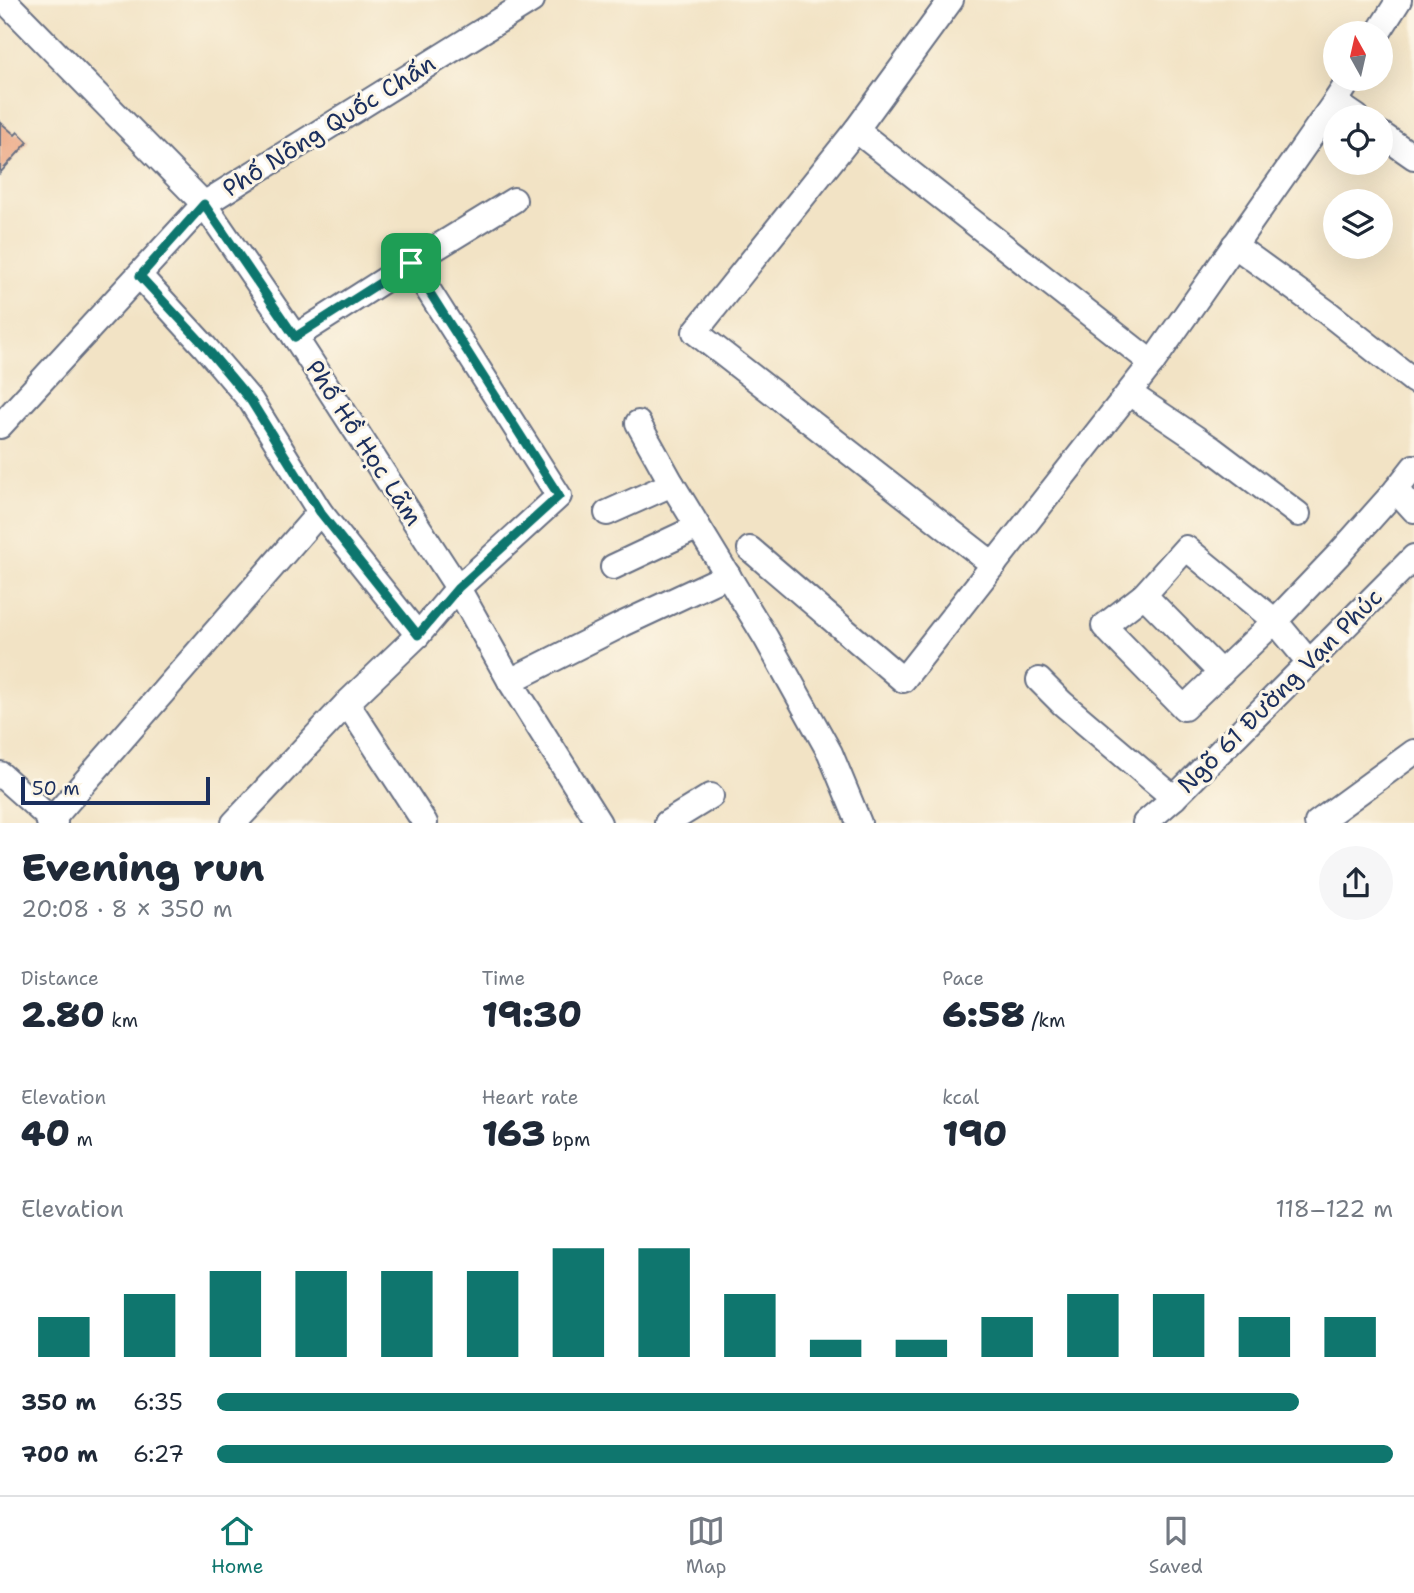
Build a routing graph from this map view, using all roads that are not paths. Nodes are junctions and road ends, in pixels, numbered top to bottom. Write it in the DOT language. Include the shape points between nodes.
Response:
graph roads {
  1 [pos="4,0"];
  2 [pos="532,0"];
  3 [pos="951,0"];
  4 [pos="1399,0"];
  5 [pos="1386,21"];
  6 [pos="1342,91"];
  7 [pos="1335,102"];
  8 [pos="1339,105"];
  9 [pos="856,130"];
  10 [pos="1393,142"];
  11 [pos="1414,157"];
  12 [pos="514,200"];
  13 [pos="204,204"];
  14 [pos="1234,245"];
  15 [pos="411,263"];
  16 [pos="140,276"];
  17 [pos="295,337"];
  18 [pos="1152,363"];
  19 [pos="1414,381"];
  20 [pos="1129,393"];
  21 [pos="638,423"];
  22 [pos="0,426"];
  23 [pos="1414,467"];
  24 [pos="672,484"];
  25 [pos="1396,490"];
  26 [pos="1414,510"];
  27 [pos="320,512"];
  28 [pos="607,513"];
  29 [pos="1298,514"];
  30 [pos="698,527"];
  31 [pos="750,549"];
  32 [pos="1414,557"];
  33 [pos="994,565"];
  34 [pos="613,567"];
  35 [pos="727,575"];
  36 [pos="458,588"];
  37 [pos="1144,595"];
  38 [pos="1275,621"];
  39 [pos="418,635"];
  40 [pos="1310,662"];
  41 [pos="1221,673"];
  42 [pos="1039,680"];
  43 [pos="510,681"];
  44 [pos="347,703"];
  45 [pos="1414,752"];
  46 [pos="0,774"];
  47 [pos="711,796"];
  48 [pos="1174,798"];
  49 [pos="52,822"];
  50 [pos="234,823"];
  51 [pos="425,823"];
  52 [pos="598,823"];
  53 [pos="667,823"];
  54 [pos="859,823"];
  55 [pos="1145,823"];
  56 [pos="1317,823"];
  1 -- 13 [label="street, Phố Hồ Học Lãm"];
  2 -- 13 [label="street, Phố Nông Quốc Chấn"];
  3 -- 9 [label="street"];
  4 -- 5 [label="street"];
  6 -- 7 [label="street"];
  7 -- 8 [label="street"];
  7 -- 14 [label="street"];
  9 -- 18 [label="street"];
  9 -- 33 [label="street" via="695,332"];
  10 -- 11 [label="street"];
  12 -- 15 [label="street"];
  13 -- 16 [label="street, Phố Nông Quốc Chấn"];
  13 -- 17 [label="street, Phố Hồ Học Lãm"];
  14 -- 18 [label="street"];
  14 -- 19 [label="street"];
  15 -- 17 [label="street"];
  15 -- 36 [label="street" via="559,496"];
  16 -- 22 [label="street, Phố Nông Quốc Chấn"];
  16 -- 27 [label="street" via="251,401"];
  17 -- 36 [label="street, Phố Hồ Học Lãm"];
  18 -- 20 [label="street"];
  20 -- 29 [label="street"];
  20 -- 33 [label="street"];
  21 -- 24 [label="street"];
  23 -- 25 [label="street"];
  24 -- 28 [label="street"];
  24 -- 30 [label="street"];
  25 -- 26 [label="street"];
  25 -- 38 [label="street"];
  27 -- 39 [label="street"];
  27 -- 49 [label="street"];
  30 -- 34 [label="street"];
  30 -- 35 [label="street"];
  31 -- 33 [label="street" via="903,680"];
  32 -- 40 [label="street, Ngõ 61 Đường Vạn Phúc"];
  35 -- 43 [label="street"];
  35 -- 54 [label="street" via="830,753"];
  36 -- 39 [label="street"];
  36 -- 43 [label="street, Phố Hồ Học Lãm"];
  37 -- 38 [label="street" via="1186,548"];
  37 -- 41 [label="street"];
  37 -- 41 [label="street" via="1104,626 1184,708"];
  38 -- 40 [label="street"];
  38 -- 41 [label="street"];
  39 -- 44 [label="street"];
  40 -- 48 [label="street, Ngõ 61 Đường Vạn Phúc"];
  42 -- 48 [label="street"];
  43 -- 52 [label="street, Phố Hồ Học Lãm"];
  44 -- 50 [label="street"];
  44 -- 51 [label="street"];
  45 -- 56 [label="street"];
  46 -- 49 [label="street"];
  47 -- 53 [label="street"];
  48 -- 55 [label="street, Ngõ 61 Đường Vạn Phúc"];
}
